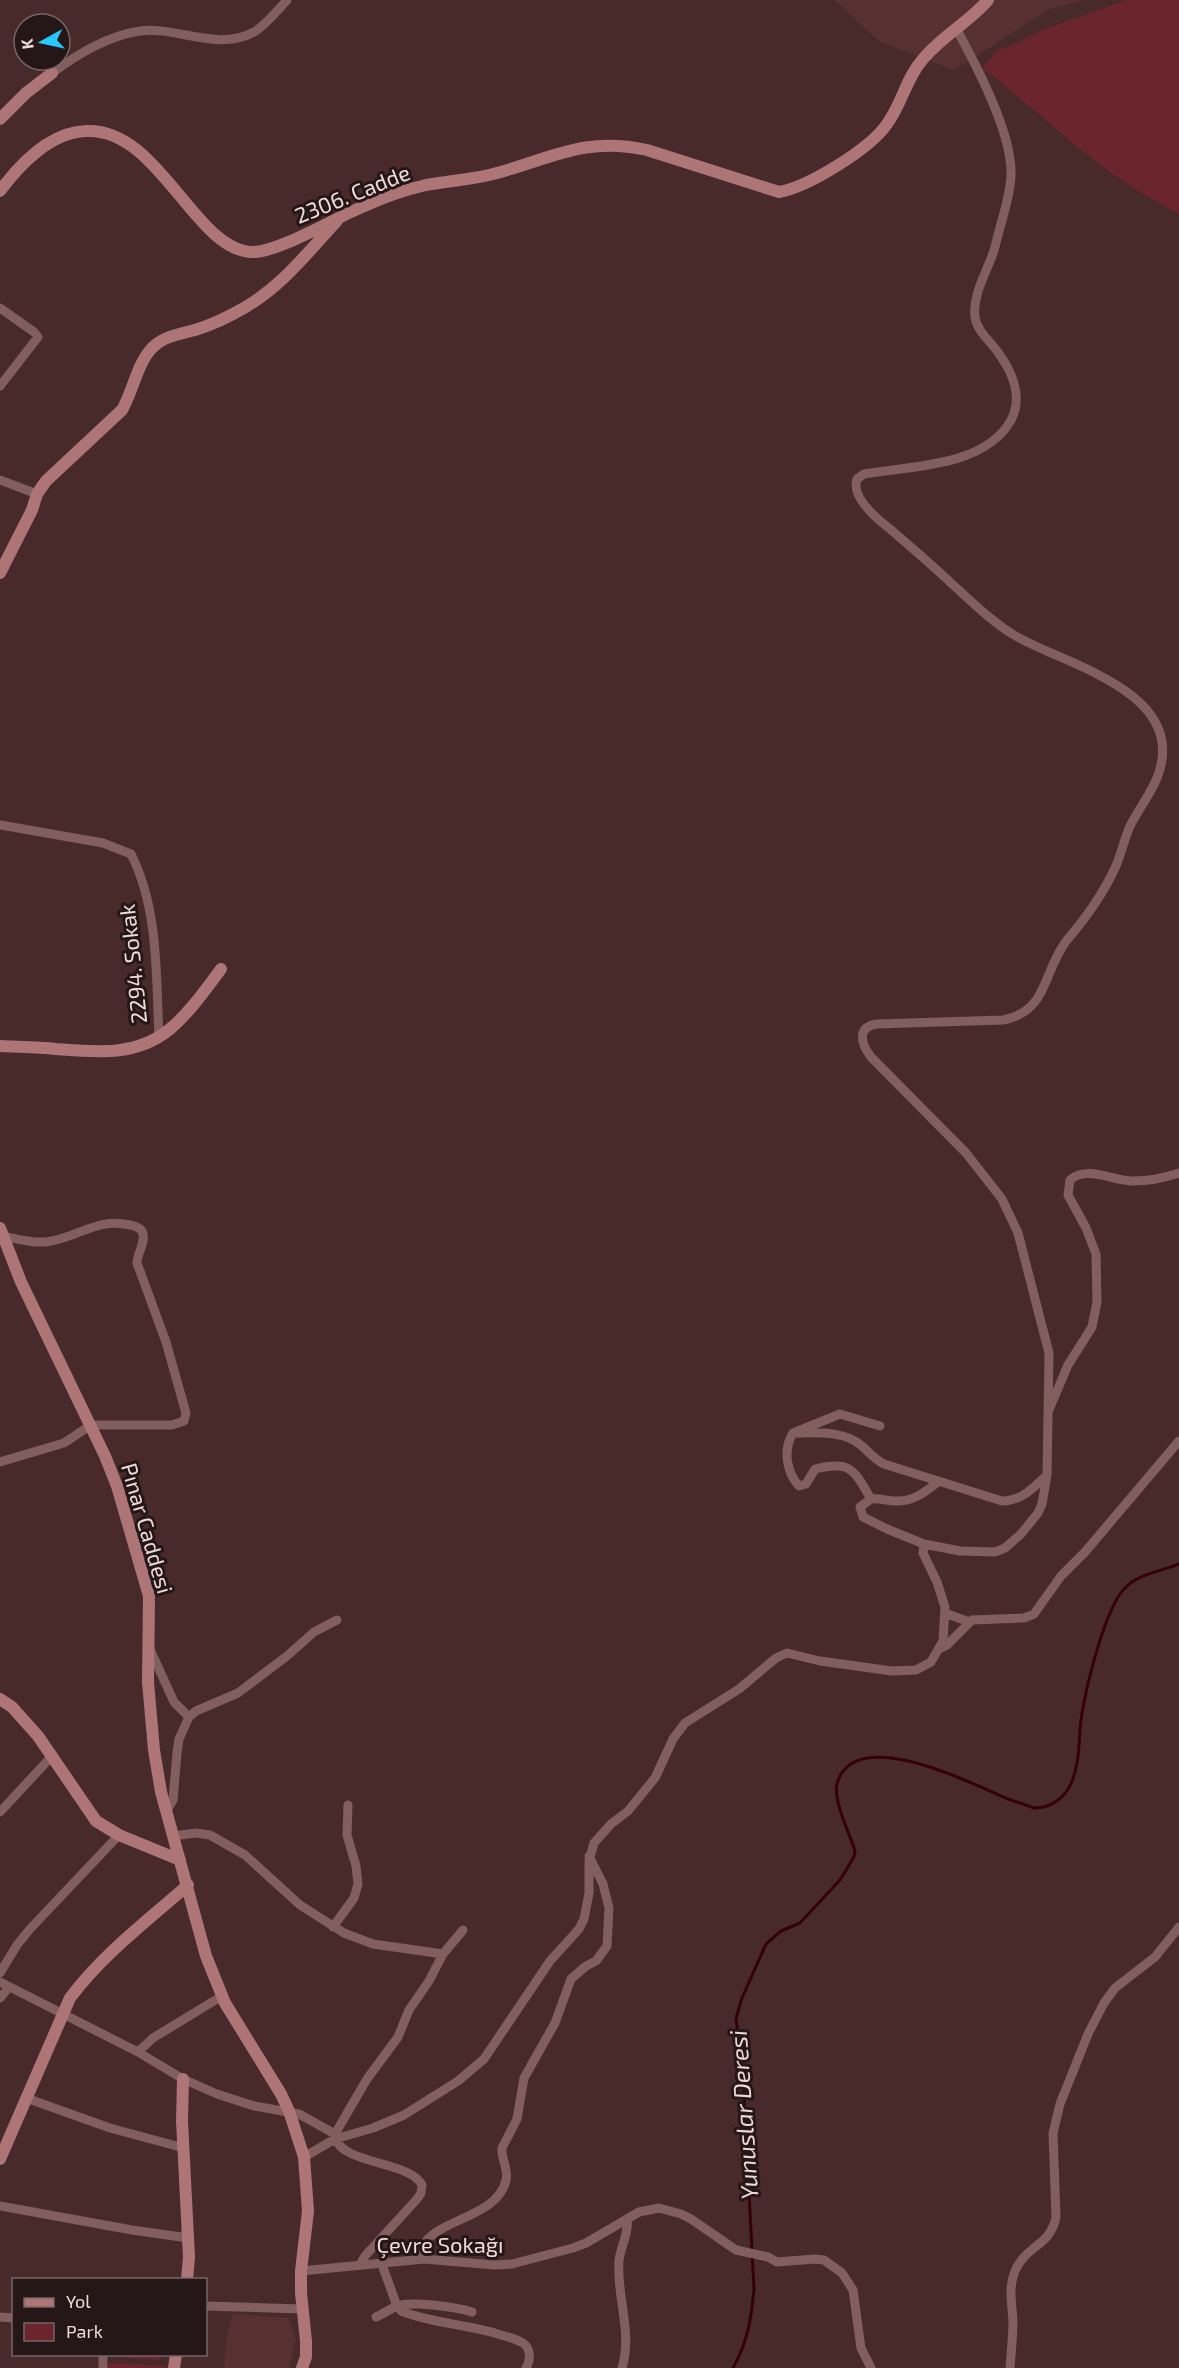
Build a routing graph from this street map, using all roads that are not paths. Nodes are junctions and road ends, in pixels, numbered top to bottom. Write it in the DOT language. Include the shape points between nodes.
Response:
graph roads {
  1 [pos="288,0"];
  2 [pos="988,0"];
  3 [pos="956,28"];
  4 [pos="52,73"];
  5 [pos="0,119"];
  6 [pos="0,191"];
  7 [pos="342,215"];
  8 [pos="0,308"];
  9 [pos="0,386"];
  10 [pos="0,480"];
  11 [pos="38,495"];
  12 [pos="0,573"];
  13 [pos="0,825"];
  14 [pos="222,969"];
  15 [pos="159,1037"];
  16 [pos="0,1046"];
  17 [pos="1179,1173"];
  18 [pos="2,1232"];
  19 [pos="1047,1413"];
  20 [pos="90,1425"];
  21 [pos="880,1426"];
  22 [pos="793,1433"];
  23 [pos="1179,1441"];
  24 [pos="0,1462"];
  25 [pos="1047,1475"];
  26 [pos="939,1481"];
  27 [pos="871,1499"];
  28 [pos="924,1544"];
  29 [pos="945,1613"];
  30 [pos="337,1620"];
  31 [pos="969,1622"];
  32 [pos="149,1647"];
  33 [pos="941,1648"];
  34 [pos="0,1699"];
  35 [pos="189,1717"];
  36 [pos="52,1756"];
  37 [pos="348,1805"];
  38 [pos="0,1812"];
  39 [pos="166,1812"];
  40 [pos="119,1835"];
  41 [pos="173,1836"];
  42 [pos="590,1856"];
  43 [pos="180,1860"];
  44 [pos="188,1885"];
  45 [pos="333,1927"];
  46 [pos="1179,1927"];
  47 [pos="464,1930"];
  48 [pos="443,1954"];
  49 [pos="0,1973"];
  50 [pos="5,1984"];
  51 [pos="222,1996"];
  52 [pos="0,1998"];
  53 [pos="62,2014"];
  54 [pos="138,2052"];
  55 [pos="183,2079"];
  56 [pos="26,2098"];
  57 [pos="289,2111"];
  58 [pos="335,2136"];
  59 [pos="184,2148"];
  60 [pos="304,2157"];
  61 [pos="0,2159"];
  62 [pos="0,2206"];
  63 [pos="627,2218"];
  64 [pos="188,2238"];
  65 [pos="415,2260"];
  66 [pos="381,2262"];
  67 [pos="361,2263"];
  68 [pos="301,2271"];
  69 [pos="187,2278"];
  70 [pos="207,2306"];
  71 [pos="397,2306"];
  72 [pos="302,2308"];
  73 [pos="472,2312"];
  74 [pos="376,2318"];
  75 [pos="302,2368"];
  76 [pos="526,2368"];
  77 [pos="622,2368"];
  78 [pos="871,2368"];
  79 [pos="1010,2368"];
  1 -- 4 [label="street" via="263,26 245,36 220,39 140,31 86,51"];
  2 -- 3 [label="street"];
  3 -- 7 [label="street, 2306. Cadde" via="918,64 877,136 794,190 779,192 647,150 597,145 488,175 424,185"];
  3 -- 19 [label="street" via="1009,151 1010,185 991,261 976,299 975,318 1012,376 1017,405 1005,429 980,449 922,467 864,474 857,479 856,489 885,526 1006,629 1100,676 1134,698 1156,724 1162,760 1114,870 1058,953 1032,1008 1003,1020 871,1025 863,1036 871,1057 966,1153 1008,1209 1047,1341"];
  4 -- 5 [label="street"];
  6 -- 7 [label="street, 2306. Cadde" via="29,159 52,142 68,134 93,130 132,146 210,229 241,250 272,248"];
  7 -- 11 [label="street" via="292,271 261,297 224,319 174,335 152,349 122,410 55,471"];
  8 -- 9 [label="street" via="38,337"];
  10 -- 11 [label="street"];
  11 -- 12 [label="street"];
  13 -- 15 [label="street, 2294. Sokak" via="103,843 130,854 141,881 152,931"];
  14 -- 15 [label="street" via="187,1012"];
  15 -- 16 [label="street" via="134,1048 110,1052"];
  17 -- 19 [label="street" via="1134,1181 1086,1173 1070,1180 1068,1195 1096,1254 1097,1302 1092,1327 1068,1365"];
  18 -- 20 [label="street, Pınar Caddesi" via="21,1282"];
  18 -- 20 [label="street" via="34,1242 54,1241 104,1223 119,1222 142,1231 137,1263 166,1342 186,1418 172,1425"];
  19 -- 25 [label="street"];
  20 -- 24 [label="street" via="64,1443"];
  20 -- 32 [label="street, Pınar Caddesi" via="117,1486 144,1575 150,1613"];
  21 -- 22 [label="street" via="840,1414"];
  22 -- 26 [label="street" via="849,1438 884,1464"];
  22 -- 27 [label="street" via="787,1454 796,1484 806,1484 815,1469 845,1467 854,1470"];
  23 -- 31 [label="street" via="1068,1568 1034,1614"];
  25 -- 26 [label="street" via="1025,1495 1007,1501"];
  25 -- 28 [label="street" via="1038,1512 1005,1548 974,1553"];
  26 -- 27 [label="street" via="909,1499"];
  27 -- 28 [label="street" via="860,1507 863,1517"];
  28 -- 29 [label="street" via="923,1553 942,1595"];
  29 -- 31 [label="street"];
  29 -- 33 [label="street"];
  30 -- 35 [label="street" via="314,1632 238,1693"];
  31 -- 33 [label="street"];
  32 -- 35 [label="street" via="174,1702"];
  32 -- 39 [label="street, Pınar Caddesi" via="151,1728"];
  33 -- 42 [label="street" via="927,1666 907,1671 820,1661 792,1653 776,1658 747,1683 681,1727 655,1778 628,1811 598,1837"];
  34 -- 36 [label="street" via="24,1720"];
  35 -- 39 [label="street" via="178,1746 173,1800"];
  36 -- 38 [label="street"];
  36 -- 40 [label="street" via="87,1811"];
  37 -- 45 [label="street" via="347,1835 358,1884 354,1898"];
  39 -- 41 [label="street, Pınar Caddesi"];
  40 -- 43 [label="street"];
  40 -- 49 [label="street" via="30,1929"];
  41 -- 43 [label="street, Pınar Caddesi"];
  41 -- 45 [label="street" via="210,1835 245,1855 300,1905"];
  42 -- 58 [label="street" via="584,1919 550,1961 484,2059 459,2081 404,2115 373,2128"];
  42 -- 65 [label="street" via="609,1908 607,1946 596,1961 571,1979 555,2023 524,2078 517,2119 502,2148 507,2173 505,2186 477,2212 433,2234"];
  43 -- 44 [label="street, Pınar Caddesi"];
  44 -- 51 [label="street, Pınar Caddesi" via="206,1956"];
  44 -- 53 [label="street" via="87,1977"];
  45 -- 48 [label="street" via="373,1944"];
  46 -- 79 [label="street" via="1155,1957 1115,1988 1104,2002 1060,2104 1053,2133 1055,2223 1049,2237 1024,2257 1011,2283"];
  47 -- 48 [label="street"];
  48 -- 58 [label="street" via="409,2010 398,2037 367,2079"];
  50 -- 52 [label="street"];
  50 -- 53 [label="street"];
  51 -- 54 [label="street" via="153,2038"];
  51 -- 57 [label="street, Pınar Caddesi"];
  53 -- 54 [label="street"];
  53 -- 56 [label="street"];
  54 -- 55 [label="street"];
  55 -- 57 [label="street" via="233,2101"];
  55 -- 59 [label="street"];
  56 -- 59 [label="street"];
  56 -- 61 [label="street"];
  57 -- 58 [label="street"];
  57 -- 60 [label="street, Pınar Caddesi"];
  58 -- 60 [label="street"];
  58 -- 67 [label="street" via="354,2154 414,2176 422,2186 417,2199"];
  59 -- 64 [label="street"];
  60 -- 68 [label="street, Pınar Caddesi" via="308,2211"];
  62 -- 64 [label="street"];
  63 -- 65 [label="street, Çevre Sokağı" via="586,2243 512,2264"];
  63 -- 77 [label="street" via="619,2260 626,2335"];
  63 -- 78 [label="street, Çevre Sokağı" via="651,2208 671,2211 691,2219 731,2248 777,2262 824,2260 842,2273 853,2290 861,2348"];
  64 -- 69 [label="street"];
  65 -- 66 [label="street, Çevre Sokağı"];
  66 -- 67 [label="street, Çevre Sokağı"];
  66 -- 71 [label="street"];
  67 -- 68 [label="street, Çevre Sokağı"];
  68 -- 72 [label="street, Pınar Caddesi"];
  70 -- 72 [label="street"];
  71 -- 73 [label="street" via="453,2306"];
  71 -- 74 [label="street"];
  71 -- 76 [label="street" via="409,2314 519,2341 529,2352"];
  72 -- 75 [label="street, Pınar Caddesi" via="306,2357"];
}
